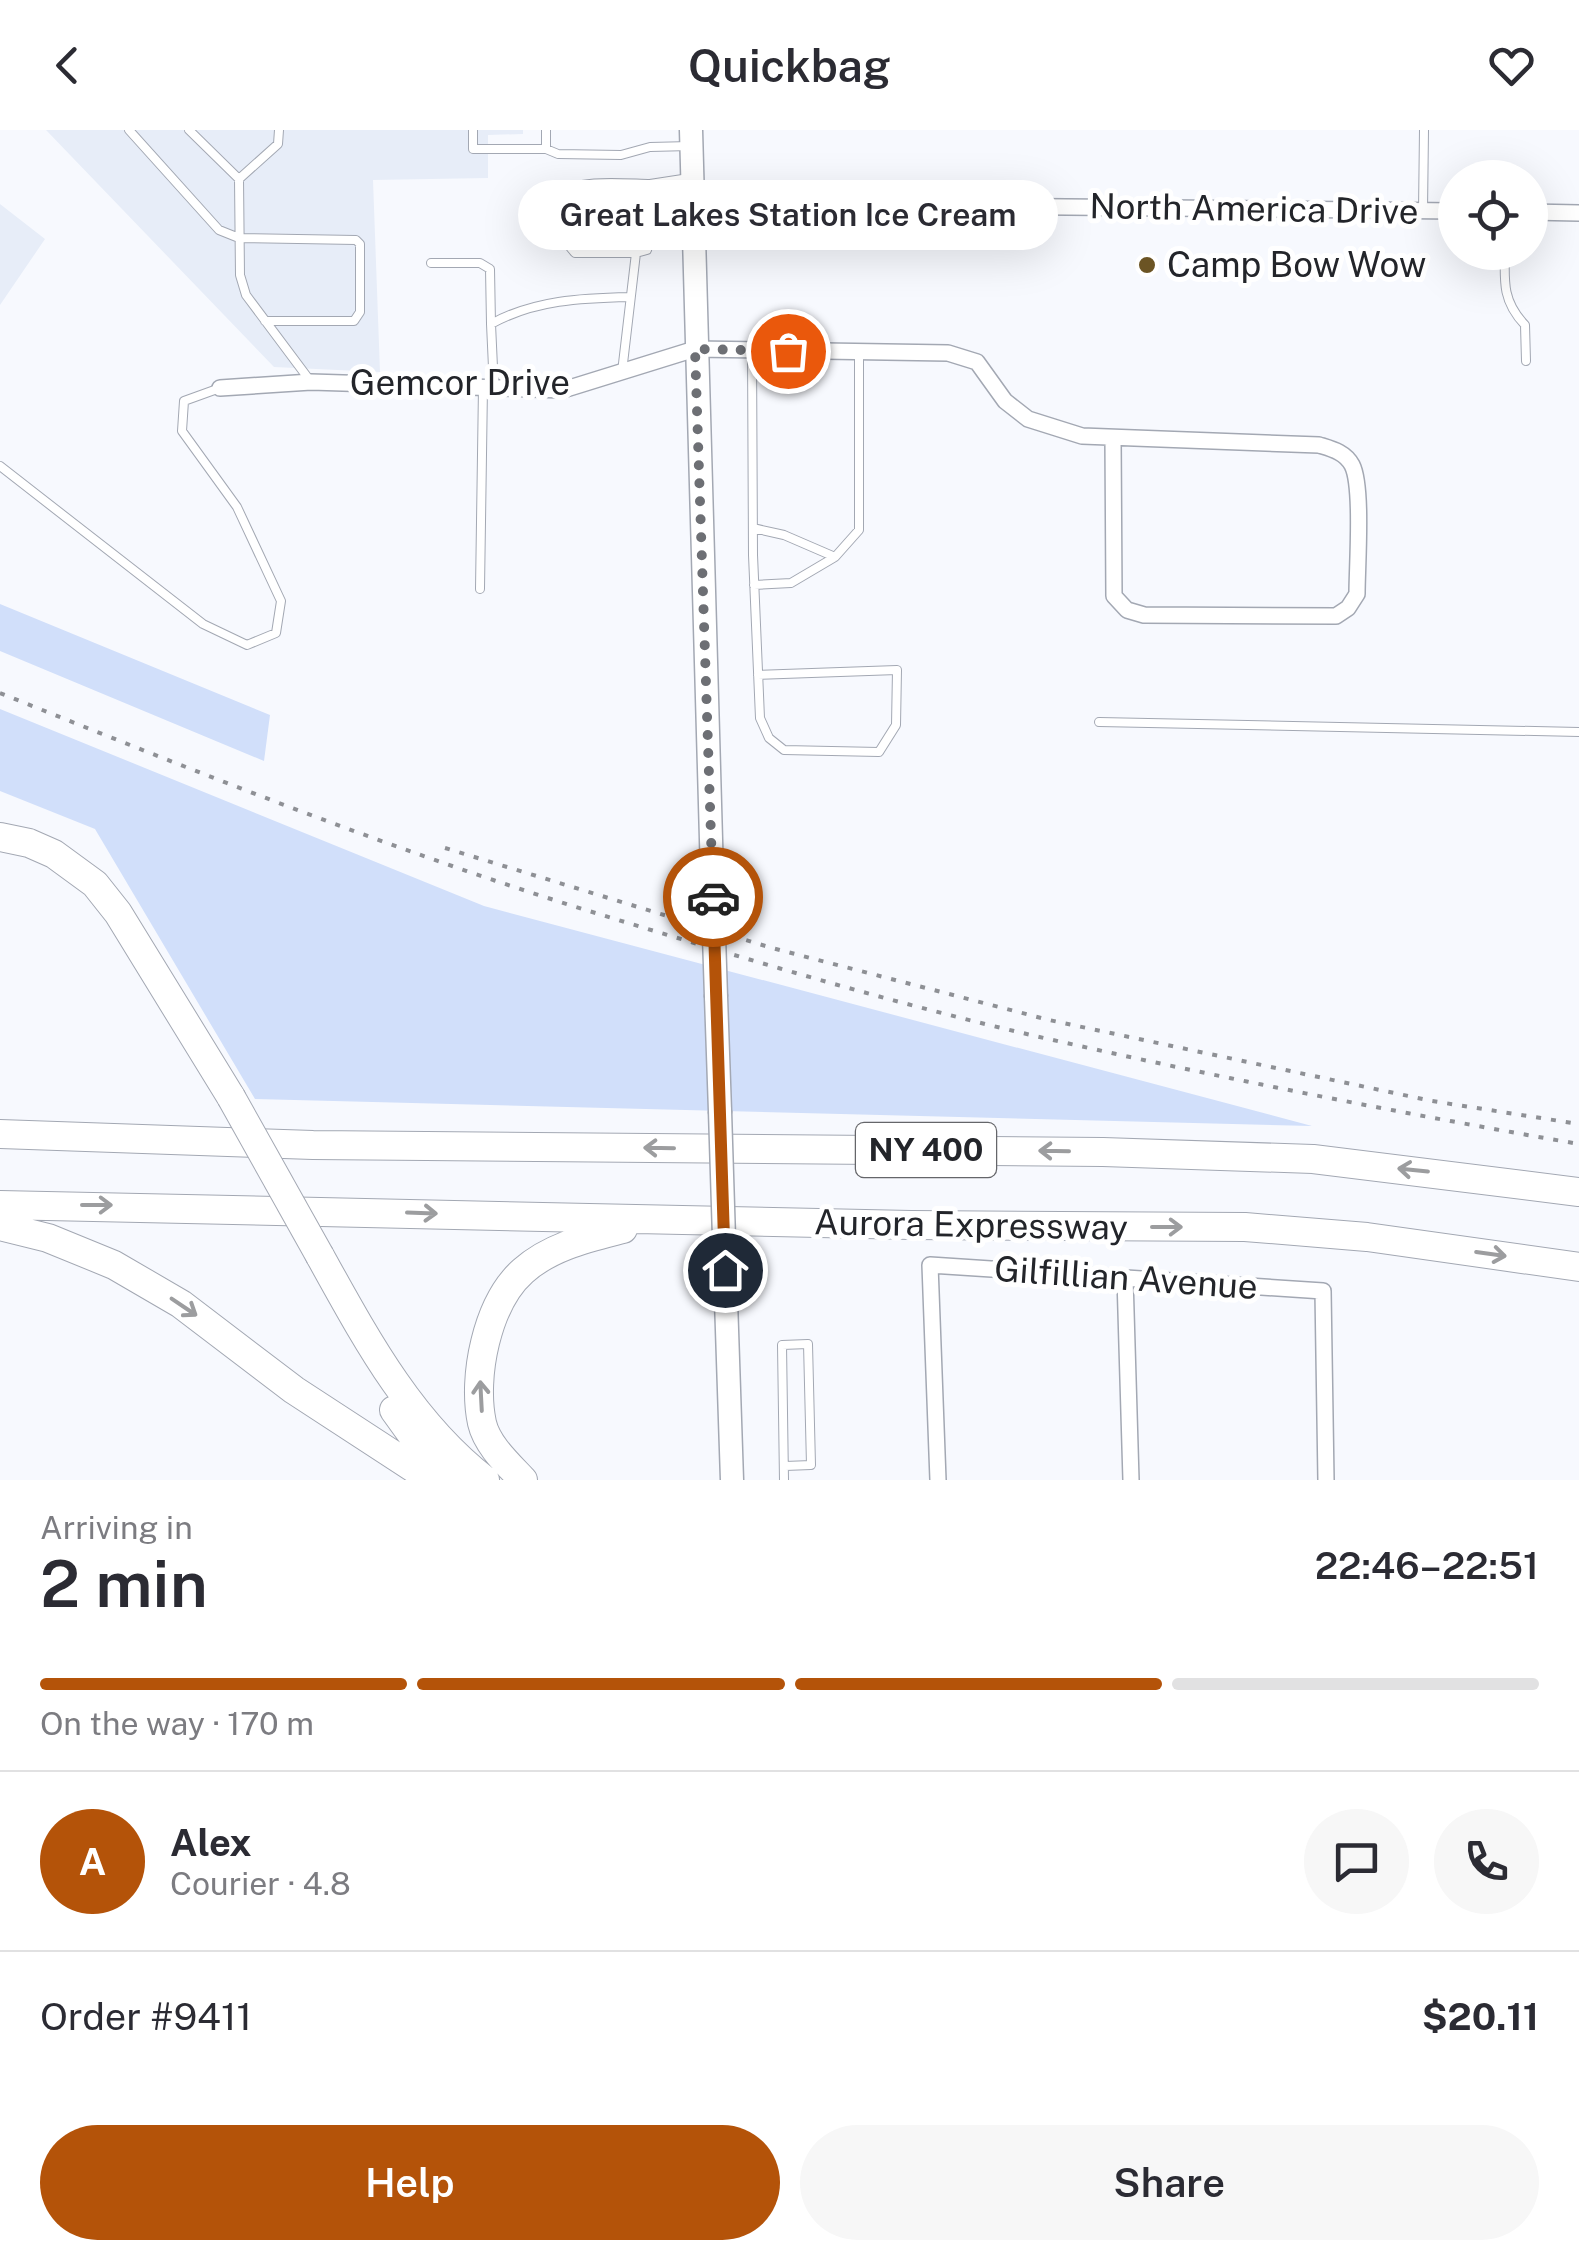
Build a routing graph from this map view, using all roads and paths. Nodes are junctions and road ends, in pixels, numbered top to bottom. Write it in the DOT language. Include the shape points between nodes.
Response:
graph roads {
  1 [pos="129,130"];
  2 [pos="190,130"];
  3 [pos="278,130"];
  4 [pos="473,130"];
  5 [pos="546,130"];
  6 [pos="1424,130"];
  7 [pos="691,138"];
  8 [pos="546,149"];
  9 [pos="692,178"];
  10 [pos="239,179"];
  11 [pos="650,184"];
  12 [pos="1424,211"];
  13 [pos="1438,211"];
  14 [pos="1548,212"];
  15 [pos="1579,213"];
  16 [pos="692,214"];
  17 [pos="653,225"];
  18 [pos="239,238"];
  19 [pos="636,253"];
  20 [pos="431,263"];
  21 [pos="1504,270"];
  22 [pos="630,297"];
  23 [pos="265,322"];
  24 [pos="492,324"];
  25 [pos="695,349"];
  26 [pos="752,350"];
  27 [pos="859,352"];
  28 [pos="1526,361"];
  29 [pos="622,372"];
  30 [pos="311,382"];
  31 [pos="220,388"];
  32 [pos="488,388"];
  33 [pos="1113,438"];
  34 [pos="0,466"];
  35 [pos="752,528"];
  36 [pos="835,557"];
  37 [pos="754,585"];
  38 [pos="480,588"];
  39 [pos="758,675"];
  40 [pos="1099,722"];
  41 [pos="1579,732"];
  42 [pos="0,836"];
  43 [pos="0,851"];
  44 [pos="222,1098"];
  45 [pos="0,1123"];
  46 [pos="0,1134"];
  47 [pos="42,1134"];
  48 [pos="1579,1192"];
  49 [pos="0,1205"];
  50 [pos="661,1220"];
  51 [pos="0,1226"];
  52 [pos="309,1255"];
  53 [pos="1579,1266"];
  54 [pos="1125,1278"];
  55 [pos="784,1466"];
  56 [pos="432,1480"];
  57 [pos="452,1480"];
  58 [pos="485,1480"];
  59 [pos="522,1480"];
  60 [pos="732,1480"];
  61 [pos="784,1480"];
  62 [pos="938,1480"];
  63 [pos="1130,1480"];
  64 [pos="1326,1480"];
  1 -- 18 [label="lane" via="219,230"];
  2 -- 10 [label="lane"];
  3 -- 10 [label="lane" via="278,144"];
  4 -- 8 [label="lane" via="473,149"];
  5 -- 8 [label="lane"];
  6 -- 12 [label="lane"];
  7 -- 8 [label="lane" via="621,155"];
  7 -- 9 [label="main road"];
  9 -- 11 [label="lane"];
  9 -- 16 [label="main road"];
  10 -- 18 [label="lane"];
  11 -- 17 [label="lane"];
  11 -- 19 [label="lane" via="582,184 562,196 560,228 576,253"];
  12 -- 13 [label="street, North America Drive"];
  12 -- 16 [label="street, North America Drive"];
  14 -- 15 [label="street"];
  16 -- 17 [label="lane"];
  16 -- 25 [label="main road"];
  17 -- 19 [label="lane" via="647,250"];
  18 -- 23 [label="lane" via="240,276"];
  18 -- 23 [label="lane" via="360,244 360,312 354,321"];
  19 -- 22 [label="lane"];
  20 -- 24 [label="lane" via="490,269"];
  21 -- 28 [label="lane" via="1504,294 1525,325"];
  22 -- 24 [label="lane" via="571,299"];
  22 -- 29 [label="lane"];
  23 -- 30 [label="lane"];
  24 -- 32 [label="lane"];
  25 -- 26 [label="street, Gemcor Drive"];
  25 -- 29 [label="street, Gemcor Drive"];
  25 -- 60 [label="main road, bridge"];
  26 -- 27 [label="street, Gemcor Drive"];
  26 -- 35 [label="lane"];
  27 -- 33 [label="street, Gemcor Drive" via="948,354 977,362 1005,402 1028,418 1082,436"];
  27 -- 36 [label="lane" via="859,530"];
  29 -- 32 [label="street, Gemcor Drive" via="564,390"];
  30 -- 31 [label="street, Gemcor Drive"];
  30 -- 32 [label="street, Gemcor Drive"];
  31 -- 34 [label="lane" via="184,401 182,431 237,507 281,601 276,634 246,644 203,624"];
  32 -- 38 [label="lane"];
  33 -- 33 [label="street, Gemcor Drive" via="1340,451 1357,484 1357,594 1348,608 1336,616 1126,610 1114,596"];
  35 -- 36 [label="lane"];
  35 -- 37 [label="lane"];
  36 -- 37 [label="lane" via="791,582"];
  37 -- 39 [label="lane"];
  39 -- 39 [label="lane" via="760,718 784,750 879,752 896,725 897,670"];
  40 -- 41 [label="lane"];
  42 -- 44 [label="highway" via="54,854 95,884"];
  43 -- 44 [label="highway" via="57,870 111,922"];
  44 -- 52 [label="highway, bridge"];
  45 -- 47 [label="highway"];
  46 -- 47 [label="highway, Aurora Expressway / NY 400"];
  48 -- 47 [label="highway, Aurora Expressway / NY 400, one-way" via="1256,1157"];
  49 -- 50 [label="highway, Aurora Expressway / NY 400, one-way"];
  50 -- 53 [label="highway, Aurora Expressway / NY 400, one-way" via="1244,1228"];
  59 -- 50 [label="highway, one-way" via="482,1425 484,1342 502,1299 520,1273 548,1253"];
  51 -- 56 [label="highway, one-way" via="114,1266 181,1304 294,1390"];
  52 -- 57 [label="highway" via="380,1391"];
  52 -- 58 [label="highway" via="408,1403"];
  54 -- 62 [label="street, Gilfillian Avenue" via="930,1265"];
  54 -- 63 [label="street"];
  54 -- 64 [label="street, Gilfillian Avenue" via="1323,1291"];
  55 -- 55 [label="lane" via="782,1345 808,1344 811,1466"];
  55 -- 61 [label="lane"];
}
